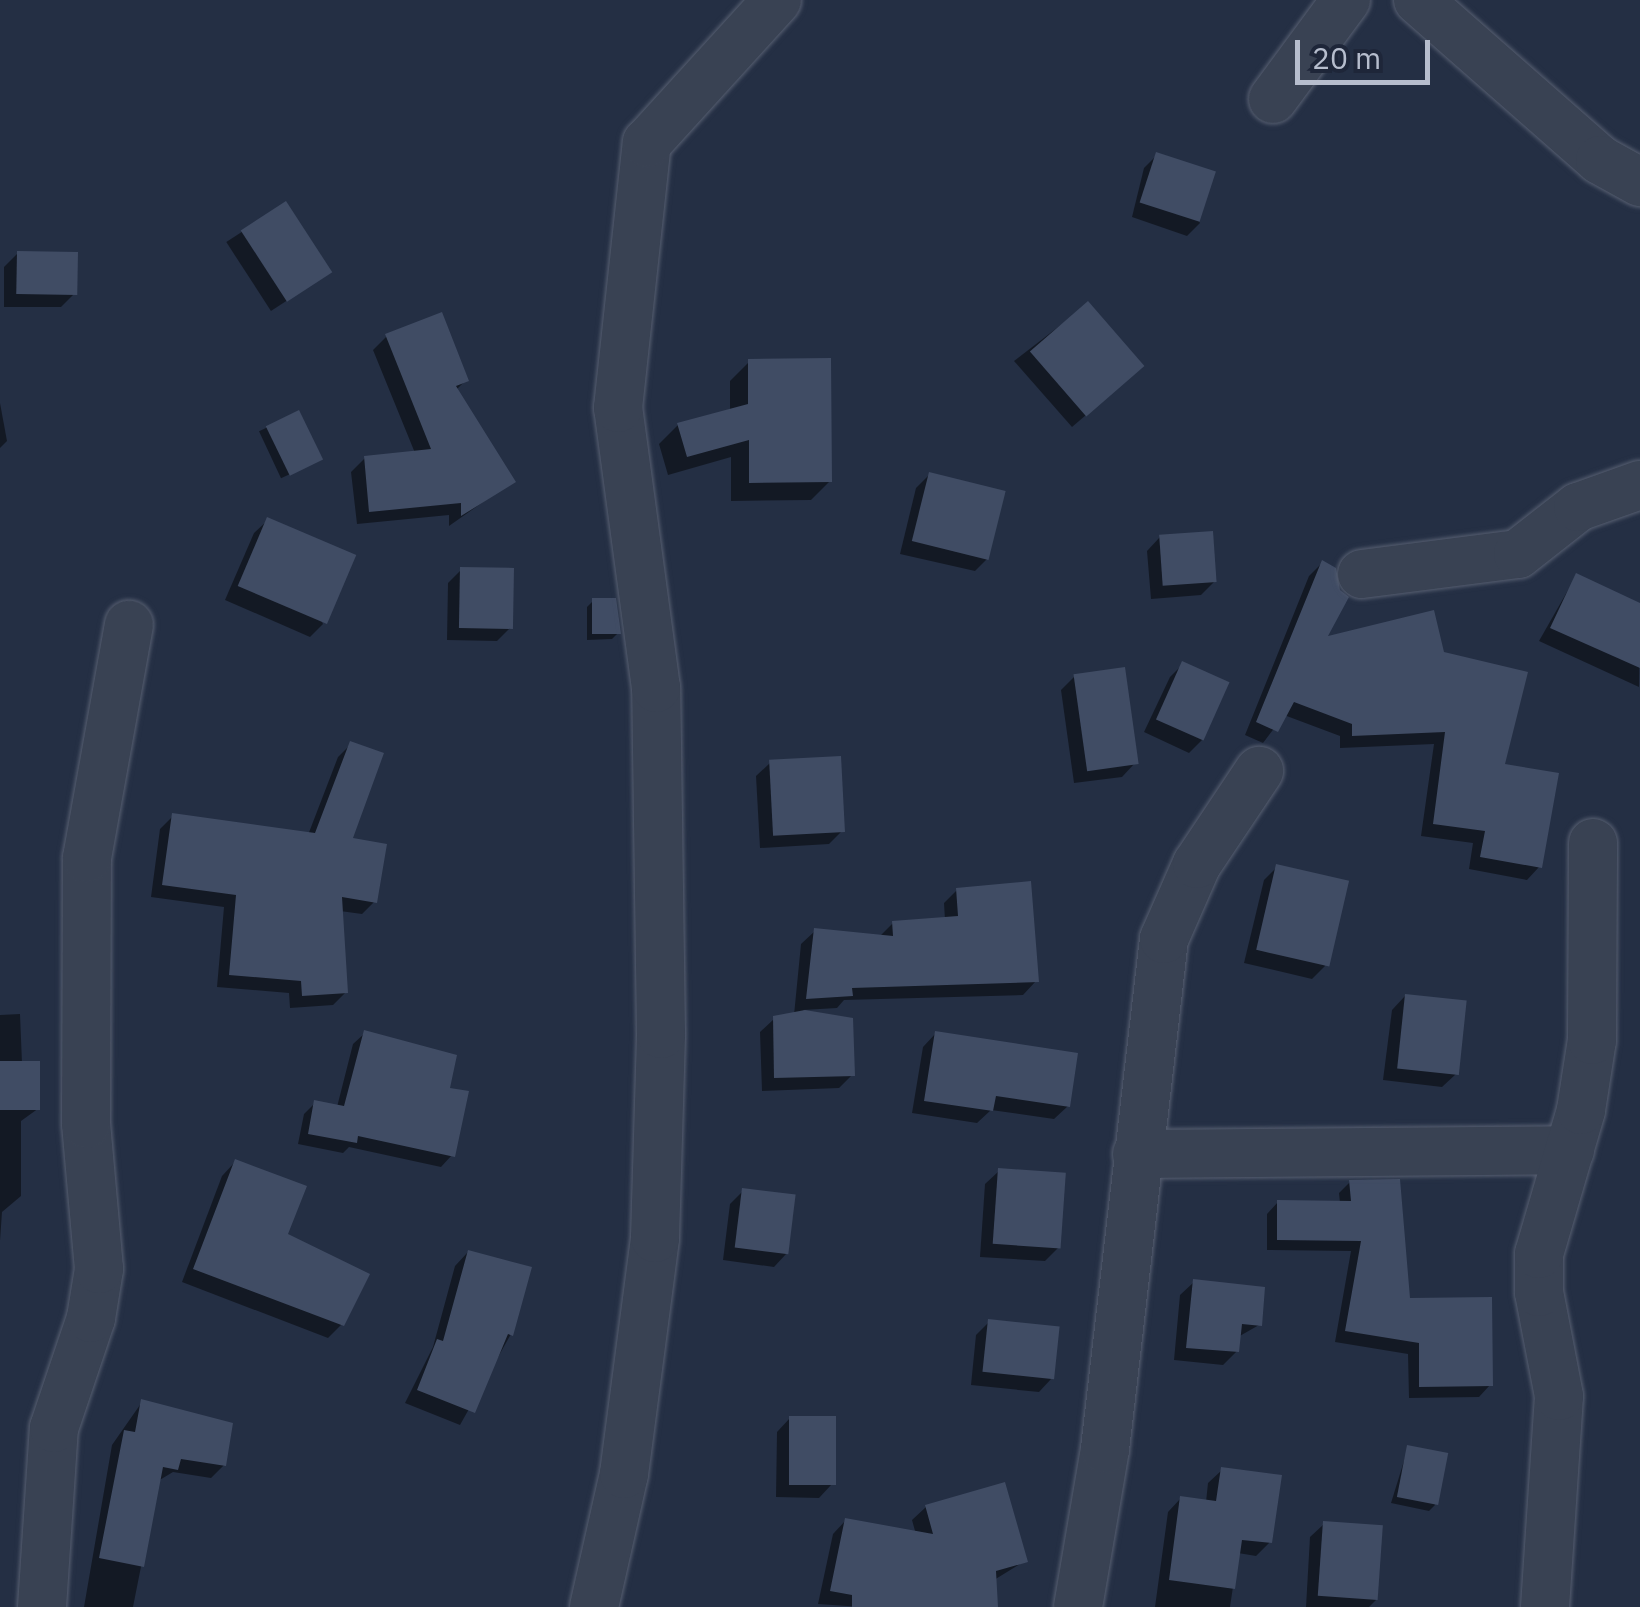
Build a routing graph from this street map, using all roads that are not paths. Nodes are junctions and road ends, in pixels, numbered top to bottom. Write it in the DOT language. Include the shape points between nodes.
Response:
graph roads {
  1 [pos="777,0"];
  2 [pos="1346,0"];
  3 [pos="1418,0"];
  4 [pos="1274,99"];
  5 [pos="1640,182"];
  6 [pos="1640,485"];
  7 [pos="1362,574"];
  8 [pos="129,625"];
  9 [pos="1258,771"];
  10 [pos="1593,843"];
  11 [pos="1570,1150"];
  12 [pos="1137,1154"];
  13 [pos="42,1607"];
  14 [pos="594,1607"];
  15 [pos="1078,1607"];
  16 [pos="1546,1607"];
  1 -- 14 [label="street" via="647,143 618,408 656,688 661,1034 655,1238 624,1474"];
  2 -- 4 [label="street"];
  3 -- 5 [label="street" via="1600,160"];
  6 -- 7 [label="street" via="1578,507 1518,554"];
  8 -- 13 [label="street" via="87,858 86,1124 99,1269 92,1318 54,1428"];
  9 -- 12 [label="street" via="1198,864 1164,939"];
  10 -- 11 [label="street" via="1592,1040"];
  11 -- 12 [label="street"];
  11 -- 16 [label="street" via="1540,1254 1539,1292 1559,1396"];
  12 -- 15 [label="street" via="1105,1449"];
}
